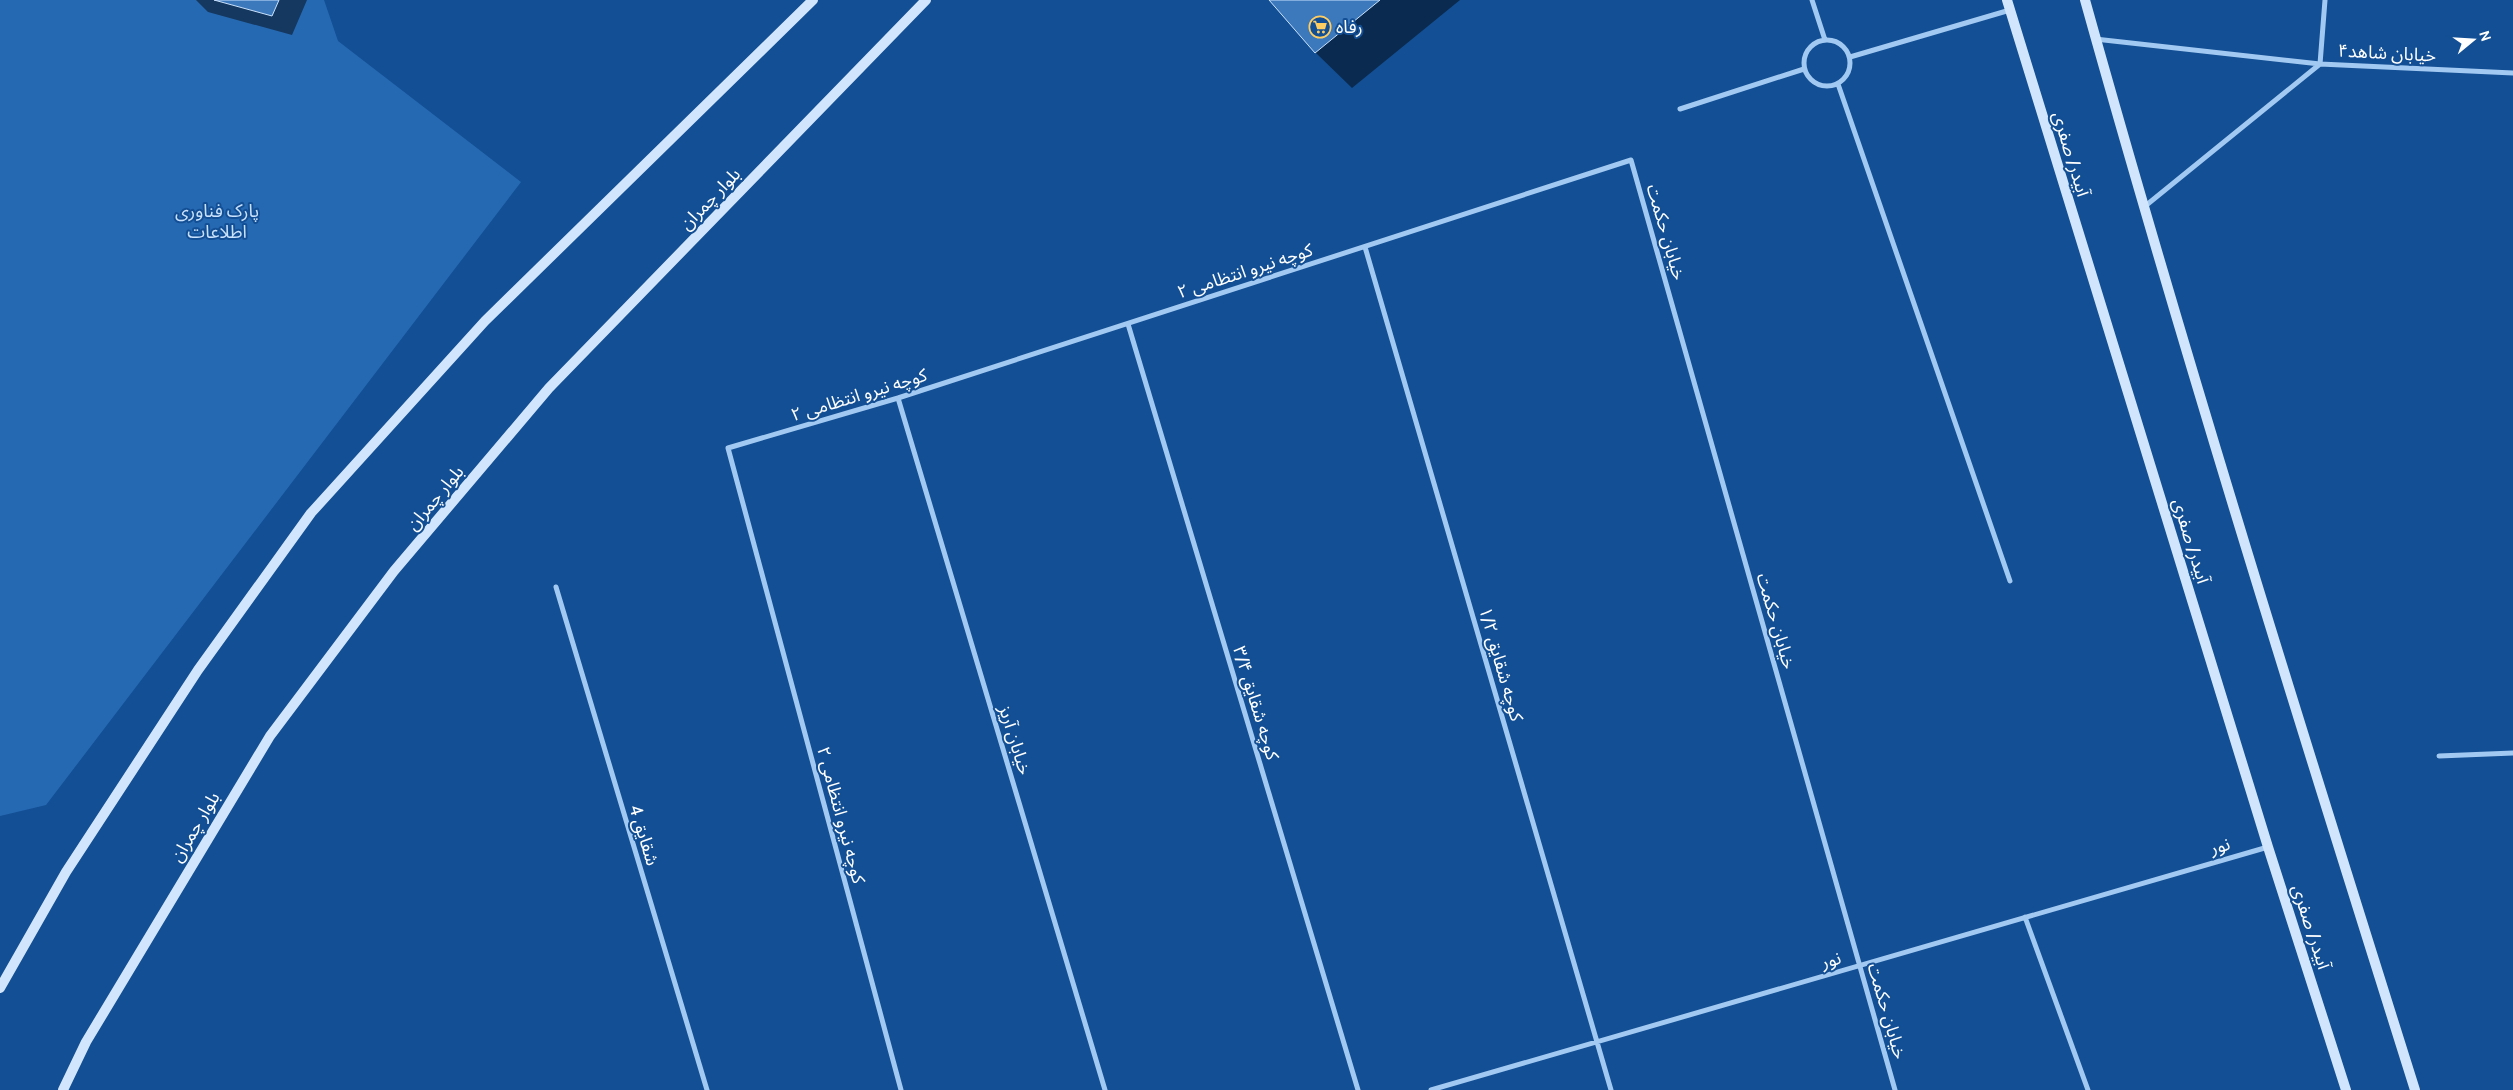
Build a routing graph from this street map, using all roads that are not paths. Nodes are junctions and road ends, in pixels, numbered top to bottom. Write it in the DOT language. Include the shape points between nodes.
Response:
graph roads {
  1 [pos="813,0"];
  2 [pos="926,0"];
  3 [pos="1812,0"];
  4 [pos="2085,0"];
  5 [pos="2325,0"];
  6 [pos="2008,5"];
  7 [pos="2096,39"];
  8 [pos="1826,40"];
  9 [pos="1850,57"];
  10 [pos="2320,64"];
  11 [pos="1804,69"];
  12 [pos="2513,73"];
  13 [pos="1838,84"];
  14 [pos="1680,109"];
  15 [pos="1631,160"];
  16 [pos="2144,207"];
  17 [pos="1365,247"];
  18 [pos="1128,324"];
  19 [pos="898,398"];
  20 [pos="2010,581"];
  21 [pos="556,587"];
  22 [pos="2513,753"];
  23 [pos="2439,756"];
  24 [pos="2268,847"];
  25 [pos="2025,917"];
  26 [pos="1860,966"];
  27 [pos="0,988"];
  28 [pos="1597,1042"];
  29 [pos="63,1090"];
  30 [pos="707,1090"];
  31 [pos="901,1090"];
  32 [pos="1105,1090"];
  33 [pos="1358,1090"];
  34 [pos="1431,1090"];
  35 [pos="1611,1090"];
  36 [pos="1895,1090"];
  37 [pos="2088,1090"];
  38 [pos="2346,1090"];
  39 [pos="2414,1090"];
  1 -- 27 [label="main road" via="485,321 310,514 188,686 66,872"];
  2 -- 29 [label="main road, بلوار چمران" via="549,388 394,571 270,736 91,1034"];
  3 -- 8 [label="street"];
  4 -- 7 [label="main road"];
  5 -- 10 [label="street"];
  6 -- 9 [label="street"];
  6 -- 24 [label="main road, آبیدر/ صفری"];
  7 -- 10 [label="street, خیابان شاهد۴"];
  7 -- 16 [label="main road"];
  8 -- 9 [label="street" via="1836,42"];
  8 -- 11 [label="street" via="1808,50"];
  9 -- 13 [label="street" via="1846,77"];
  10 -- 12 [label="street, خیابان شاهد۴"];
  10 -- 16 [label="street"];
  11 -- 13 [label="street" via="1817,85 1828,87"];
  11 -- 14 [label="street"];
  13 -- 20 [label="street"];
  15 -- 17 [label="street, کوچه نیرو انتظامی ۲"];
  15 -- 26 [label="street, خیابان حکمت"];
  16 -- 39 [label="main road"];
  17 -- 18 [label="street, کوچه نیرو انتظامی ۲"];
  17 -- 28 [label="street, کوچه شقایق ۱/۲"];
  18 -- 19 [label="street, کوچه نیرو انتظامی ۲"];
  18 -- 33 [label="street, کوچه شقایق ۳/۴"];
  19 -- 31 [label="street, کوچه نیرو انتظامی ۲" via="728,448"];
  19 -- 32 [label="street, خیابان آریز"];
  21 -- 30 [label="street, شقایق 4"];
  22 -- 23 [label="street"];
  24 -- 25 [label="street, نور"];
  24 -- 38 [label="main road, آبیدر/ صفری"];
  25 -- 26 [label="street, نور"];
  25 -- 37 [label="street"];
  26 -- 28 [label="street, نور"];
  26 -- 36 [label="street, خیابان حکمت"];
  28 -- 34 [label="street, نور"];
  28 -- 35 [label="street, کوچه شقایق ۱/۲"];
}
